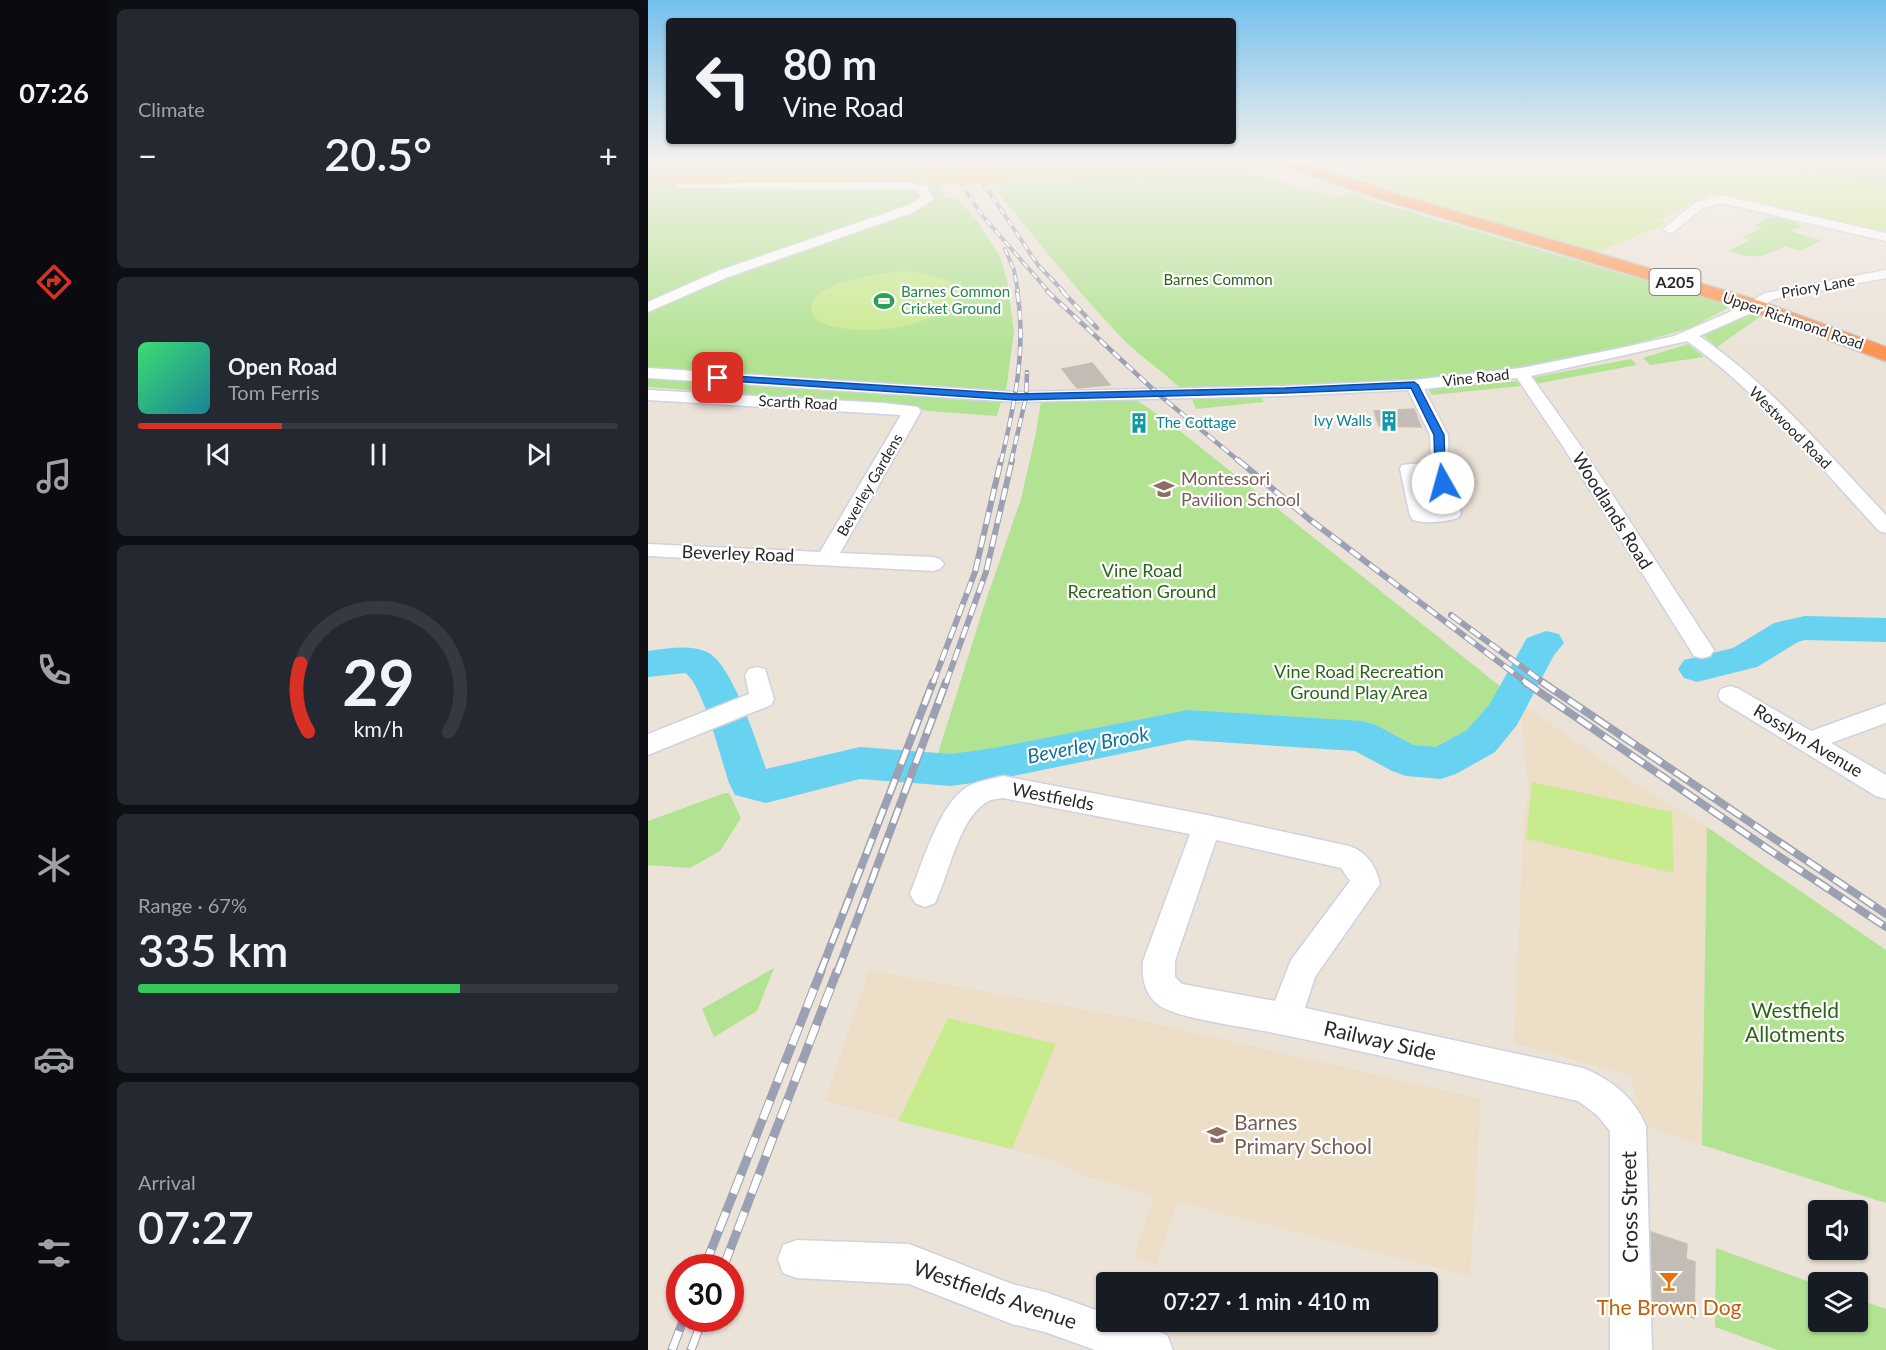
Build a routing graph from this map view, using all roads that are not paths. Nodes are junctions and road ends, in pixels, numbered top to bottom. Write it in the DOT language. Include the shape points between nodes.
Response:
graph roads {
  1 [pos="864,225"];
  2 [pos="1482,225"];
  3 [pos="1676,225"];
  4 [pos="1836,225"];
  5 [pos="1669,230"];
  6 [pos="1886,237"];
  7 [pos="1886,274"];
  8 [pos="1862,279"];
  9 [pos="1886,291"];
  10 [pos="1753,305"];
  11 [pos="648,308"];
  12 [pos="1689,335"];
  13 [pos="1886,354"];
  14 [pos="648,373"];
  15 [pos="1521,373"];
  16 [pos="1414,385"];
  17 [pos="648,395"];
  18 [pos="912,411"];
  19 [pos="1440,467"];
  20 [pos="1886,527"];
  21 [pos="648,550"];
  22 [pos="827,558"];
  23 [pos="933,564"];
  24 [pos="1702,650"];
  25 [pos="763,695"];
  26 [pos="1730,695"];
  27 [pos="1886,713"];
  28 [pos="1814,744"];
  29 [pos="648,745"];
  30 [pos="1886,788"];
  31 [pos="1207,826"];
  32 [pos="925,894"];
  33 [pos="1285,1019"];
  34 [pos="1583,1085"];
  35 [pos="797,1259"];
  36 [pos="1152,1350"];
  37 [pos="1631,1350"];
  1 -- 11 [label="street" via="723,274"];
  2 -- 10 [label="highway, Upper Richmond Road / A205"];
  3 -- 5 [label="street"];
  4 -- 6 [label="street"];
  7 -- 8 [label="street, Priory Lane"];
  8 -- 9 [label="street"];
  8 -- 10 [label="street, Priory Lane" via="1774,295"];
  10 -- 12 [label="street, Vine Road"];
  10 -- 13 [label="highway, Upper Richmond Road / A205"];
  12 -- 15 [label="street, Vine Road"];
  12 -- 20 [label="street, Westwood Road" via="1782,416"];
  14 -- 16 [label="street, Vine Road" via="1016,397"];
  15 -- 16 [label="street, Vine Road"];
  15 -- 24 [label="street, Woodlands Road"];
  16 -- 19 [label="street" via="1439,435"];
  17 -- 18 [label="street, Scarth Road"];
  18 -- 22 [label="street, Beverley Gardens"];
  21 -- 22 [label="street, Beverley Road"];
  22 -- 23 [label="street, Beverley Road"];
  25 -- 29 [label="street" via="739,709"];
  26 -- 28 [label="street, Rosslyn Avenue"];
  27 -- 28 [label="street" via="1822,736"];
  28 -- 30 [label="street, Rosslyn Avenue"];
  31 -- 32 [label="street, Westfields" via="1003,787 989,790 964,805"];
  31 -- 33 [label="street, Railway Side" via="1159,961 1156,975 1160,985 1177,998"];
  31 -- 33 [label="street, Westfields" via="1340,854 1350,858 1364,874 1365,884 1302,970"];
  33 -- 34 [label="street, Railway Side"];
  34 -- 37 [label="street, Cross Street" via="1616,1107 1628,1126"];
  35 -- 36 [label="street, Westfields Avenue" via="909,1264 1012,1304"];
}
